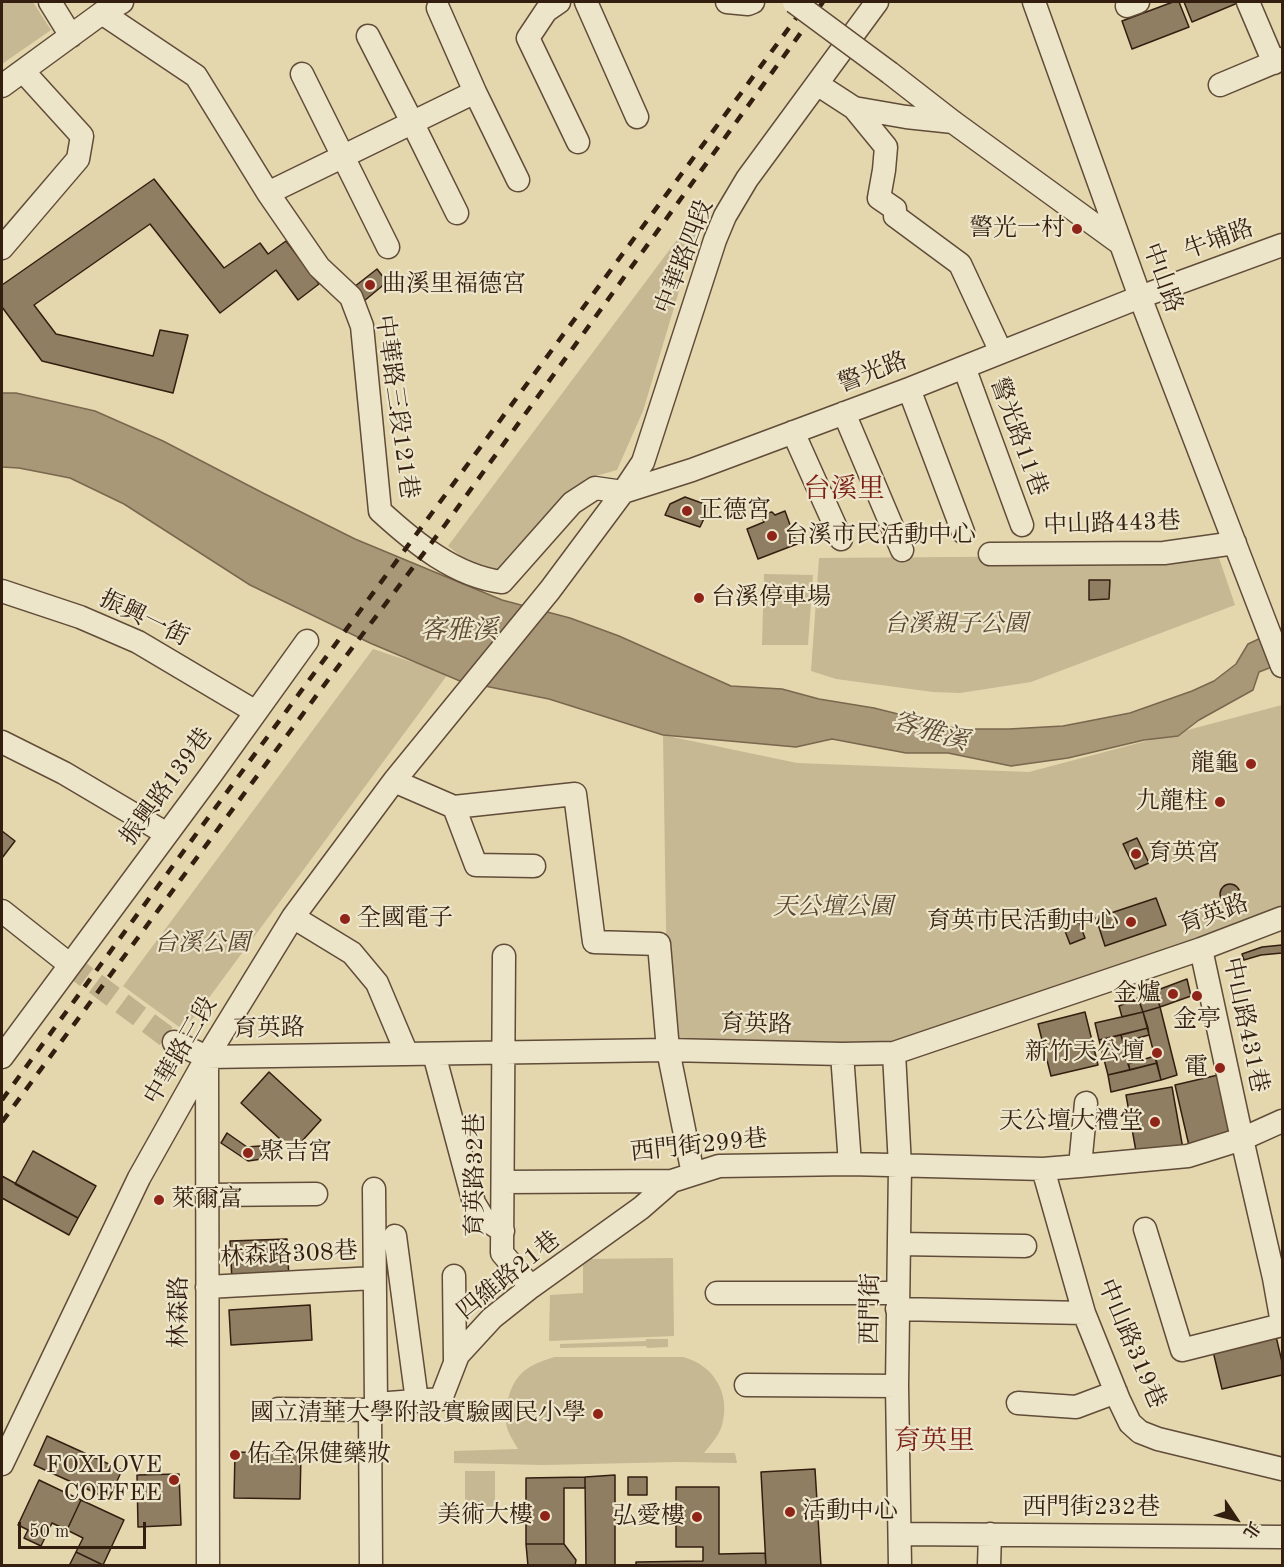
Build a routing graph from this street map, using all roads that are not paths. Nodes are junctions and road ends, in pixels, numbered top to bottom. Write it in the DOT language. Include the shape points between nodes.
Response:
graph roads {
  1 [pos="50,2"];
  2 [pos="122,2"];
  3 [pos="559,2"];
  4 [pos="586,2"];
  5 [pos="728,2"];
  6 [pos="753,2"];
  7 [pos="794,2"];
  8 [pos="876,2"];
  9 [pos="1034,2"];
  10 [pos="1248,2"];
  11 [pos="438,8"];
  12 [pos="102,13"];
  13 [pos="71,36"];
  14 [pos="368,36"];
  15 [pos="1278,61"];
  16 [pos="23,71"];
  17 [pos="302,74"];
  18 [pos="817,84"];
  19 [pos="1220,85"];
  20 [pos="2,86"];
  21 [pos="475,92"];
  22 [pos="854,108"];
  23 [pos="637,117"];
  24 [pos="412,122"];
  25 [pos="952,122"];
  26 [pos="578,142"];
  27 [pos="344,156"];
  28 [pos="518,180"];
  29 [pos="268,193"];
  30 [pos="457,213"];
  31 [pos="1121,244"];
  32 [pos="1282,245"];
  33 [pos="388,247"];
  34 [pos="2,248"];
  35 [pos="1140,297"];
  36 [pos="1001,351"];
  37 [pos="964,367"];
  38 [pos="909,389"];
  39 [pos="844,412"];
  40 [pos="794,432"];
  41 [pos="623,492"];
  42 [pos="1022,525"];
  43 [pos="963,532"];
  44 [pos="841,539"];
  45 [pos="1235,543"];
  46 [pos="902,550"];
  47 [pos="990,554"];
  48 [pos="2,591"];
  49 [pos="307,641"];
  50 [pos="1282,666"];
  51 [pos="256,712"];
  52 [pos="2,742"];
  53 [pos="394,781"];
  54 [pos="454,807"];
  55 [pos="167,834"];
  56 [pos="534,866"];
  57 [pos="2,911"];
  58 [pos="293,917"];
  59 [pos="1282,918"];
  60 [pos="1201,949"];
  61 [pos="504,956"];
  62 [pos="69,964"];
  63 [pos="174,1042"];
  64 [pos="668,1050"];
  65 [pos="504,1053"];
  66 [pos="894,1053"];
  67 [pos="407,1054"];
  68 [pos="434,1054"];
  69 [pos="842,1054"];
  70 [pos="2,1057"];
  71 [pos="207,1058"];
  72 [pos="1086,1103"];
  73 [pos="1282,1121"];
  74 [pos="168,1126"];
  75 [pos="207,1127"];
  76 [pos="1242,1139"];
  77 [pos="850,1164"];
  78 [pos="900,1166"];
  79 [pos="1080,1166"];
  80 [pos="1043,1169"];
  81 [pos="682,1178"];
  82 [pos="503,1182"];
  83 [pos="374,1189"];
  84 [pos="316,1194"];
  85 [pos="207,1195"];
  86 [pos="1145,1229"];
  87 [pos="502,1232"];
  88 [pos="395,1236"];
  89 [pos="899,1244"];
  90 [pos="1025,1246"];
  91 [pos="454,1276"];
  92 [pos="374,1278"];
  93 [pos="207,1287"];
  94 [pos="531,1287"];
  95 [pos="717,1293"];
  96 [pos="897,1301"];
  97 [pos="1084,1313"];
  98 [pos="1282,1324"];
  99 [pos="455,1361"];
  100 [pos="746,1385"];
  101 [pos="897,1386"];
  102 [pos="1116,1392"];
  103 [pos="417,1401"];
  104 [pos="1018,1403"];
  105 [pos="373,1407"];
  106 [pos="278,1409"];
  107 [pos="2,1464"];
  108 [pos="1282,1469"];
  109 [pos="900,1534"];
  110 [pos="990,1534"];
  111 [pos="1282,1537"];
  112 [pos="208,1566"];
  113 [pos="371,1566"];
  114 [pos="900,1566"];
  115 [pos="989,1566"];
  1 -- 13 [label="street"];
  2 -- 12 [label="street"];
  3 -- 26 [label="street" via="546,11 528,38"];
  4 -- 23 [label="street"];
  5 -- 6 [label="street"];
  7 -- 25 [label="street, bridge"];
  8 -- 18 [label="street, 中華路四段"];
  9 -- 31 [label="street, 中山路"];
  10 -- 15 [label="street"];
  11 -- 21 [label="street"];
  12 -- 13 [label="street"];
  12 -- 29 [label="street, 中華路三段121巷" via="196,76"];
  13 -- 16 [label="street"];
  14 -- 24 [label="street"];
  15 -- 19 [label="street"];
  16 -- 20 [label="street"];
  16 -- 34 [label="street" via="82,136 78,159"];
  17 -- 27 [label="street"];
  18 -- 22 [label="street"];
  18 -- 41 [label="street, 中華路四段" via="747,179 725,216 643,462"];
  21 -- 24 [label="street"];
  21 -- 28 [label="street"];
  22 -- 25 [label="street"];
  22 -- 36 [label="street" via="886,147 879,198 895,209 895,216 960,264"];
  24 -- 27 [label="street"];
  24 -- 30 [label="street"];
  25 -- 31 [label="street"];
  27 -- 29 [label="street"];
  27 -- 33 [label="street"];
  29 -- 41 [label="street, 中華路三段121巷" via="319,267 351,297 362,326 380,511 400,530 449,565 485,580 502,582 572,503 595,488"];
  31 -- 35 [label="street, 中山路"];
  32 -- 35 [label="street, 牛埔路"];
  35 -- 36 [label="street, 警光路"];
  35 -- 45 [label="street, 中山路"];
  36 -- 37 [label="street, 警光路"];
  37 -- 38 [label="street, 警光路"];
  37 -- 42 [label="street, 警光路11巷"];
  38 -- 39 [label="street, 警光路"];
  38 -- 43 [label="street"];
  39 -- 40 [label="street, 警光路"];
  39 -- 46 [label="street"];
  40 -- 41 [label="street, 警光路"];
  40 -- 44 [label="street"];
  41 -- 53 [label="street, 中華路三段" via="550,590"];
  45 -- 47 [label="street, 中山路443巷" via="1164,553"];
  45 -- 50 [label="street, 中山路"];
  48 -- 51 [label="street, 振興一街" via="80,617 138,642"];
  49 -- 51 [label="street, 振興路139巷"];
  51 -- 55 [label="street, 振興路139巷"];
  52 -- 55 [label="street" via="64,773"];
  53 -- 54 [label="street"];
  53 -- 58 [label="street, 中華路三段"];
  54 -- 56 [label="street" via="476,865"];
  54 -- 64 [label="street" via="575,794 594,942 659,944"];
  55 -- 62 [label="street, 振興路139巷"];
  57 -- 62 [label="street"];
  58 -- 67 [label="street" via="352,953 377,983"];
  58 -- 71 [label="street, 中華路三段"];
  59 -- 60 [label="street, 育英路"];
  60 -- 66 [label="street, 育英路"];
  60 -- 76 [label="street, 中山路431巷"];
  61 -- 65 [label="street, 育英路32巷"];
  62 -- 70 [label="street, 振興路139巷"];
  63 -- 71 [label="street"];
  64 -- 65 [label="street, 育英路"];
  64 -- 69 [label="street, 育英路"];
  64 -- 81 [label="street"];
  65 -- 68 [label="street, 育英路"];
  65 -- 82 [label="street, 育英路32巷"];
  66 -- 69 [label="street, 育英路"];
  66 -- 78 [label="street, 西門街"];
  67 -- 68 [label="street, 育英路"];
  67 -- 71 [label="street, 育英路"];
  68 -- 87 [label="street" via="474,1203 483,1218"];
  69 -- 77 [label="street"];
  71 -- 74 [label="street, 中華路三段"];
  71 -- 75 [label="street, 林森路"];
  72 -- 79 [label="street"];
  73 -- 76 [label="street, 西門街299巷"];
  74 -- 75 [label="street" via="184,1111 193,1111"];
  74 -- 107 [label="street, 中華路三段" via="139,1178"];
  75 -- 85 [label="street, 林森路"];
  76 -- 79 [label="street, 西門街299巷" via="1188,1156"];
  76 -- 98 [label="street, 中山路431巷"];
  77 -- 78 [label="street, 西門街299巷"];
  77 -- 81 [label="street, 西門街299巷" via="719,1166"];
  78 -- 80 [label="street, 西門街299巷"];
  78 -- 89 [label="street, 西門街"];
  79 -- 80 [label="street, 西門街299巷"];
  80 -- 97 [label="street, 中山路319巷"];
  81 -- 82 [label="street, 西門街299巷"];
  81 -- 94 [label="street, 四維路21巷"];
  82 -- 87 [label="street, 育英路32巷"];
  83 -- 92 [label="street"];
  84 -- 85 [label="street"];
  85 -- 93 [label="street, 林森路"];
  86 -- 98 [label="street" via="1182,1350"];
  87 -- 94 [label="street, 育英路32巷" via="502,1253"];
  88 -- 103 [label="street"];
  89 -- 90 [label="street"];
  89 -- 96 [label="street, 西門街"];
  91 -- 99 [label="street"];
  92 -- 93 [label="street, 林森路308巷"];
  92 -- 105 [label="street"];
  93 -- 112 [label="street, 林森路"];
  94 -- 99 [label="street, 四維路21巷" via="492,1318"];
  95 -- 96 [label="street"];
  96 -- 97 [label="street"];
  96 -- 101 [label="street, 西門街"];
  97 -- 102 [label="street, 中山路319巷"];
  99 -- 103 [label="street, 四維路21巷" via="441,1399"];
  100 -- 101 [label="street"];
  101 -- 109 [label="street, 西門街"];
  102 -- 104 [label="street" via="1076,1407"];
  102 -- 108 [label="street, 中山路319巷" via="1130,1423 1140,1432"];
  103 -- 105 [label="street, 四維路21巷"];
  105 -- 106 [label="street, 四維路21巷"];
  105 -- 113 [label="street"];
  109 -- 110 [label="street, 西門街232巷"];
  109 -- 114 [label="street, 西門街"];
  110 -- 111 [label="street, 西門街232巷"];
  110 -- 115 [label="street"];
}
